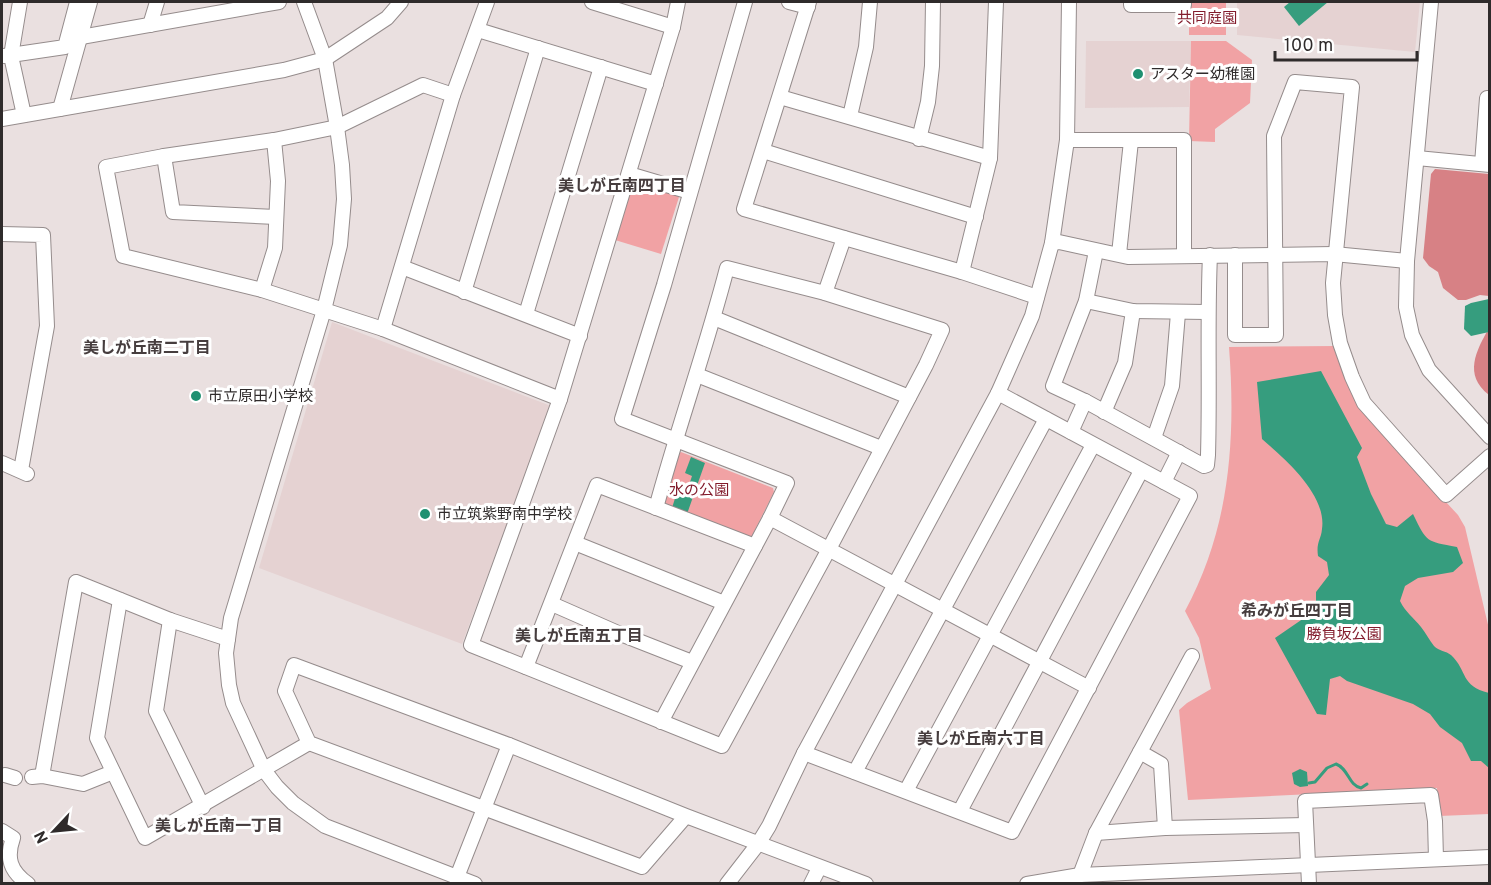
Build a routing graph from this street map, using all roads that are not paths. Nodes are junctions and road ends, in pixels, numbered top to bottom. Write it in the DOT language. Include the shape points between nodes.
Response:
graph roads {
  1 [pos="20,2"];
  2 [pos="77,2"];
  3 [pos="90,2"];
  4 [pos="157,2"];
  5 [pos="279,2"];
  6 [pos="304,2"];
  7 [pos="401,2"];
  8 [pos="487,2"];
  9 [pos="592,2"];
  10 [pos="678,2"];
  11 [pos="745,2"];
  12 [pos="789,2"];
  13 [pos="870,2"];
  14 [pos="933,2"];
  15 [pos="996,2"];
  16 [pos="1069,2"];
  17 [pos="1131,2"];
  18 [pos="1184,2"];
  19 [pos="1431,2"];
  20 [pos="808,4"];
  21 [pos="150,25"];
  22 [pos="673,27"];
  23 [pos="478,30"];
  24 [pos="81,37"];
  25 [pos="538,48"];
  26 [pos="6,56"];
  27 [pos="325,59"];
  28 [pos="601,67"];
  29 [pos="656,84"];
  30 [pos="453,95"];
  31 [pos="780,97"];
  32 [pos="1490,99"];
  33 [pos="60,109"];
  34 [pos="24,115"];
  35 [pos="850,116"];
  36 [pos="2,119"];
  37 [pos="337,127"];
  38 [pos="919,139"];
  39 [pos="274,140"];
  40 [pos="1067,140"];
  41 [pos="1131,141"];
  42 [pos="763,151"];
  43 [pos="164,156"];
  44 [pos="990,158"];
  45 [pos="1417,158"];
  46 [pos="1486,164"];
  47 [pos="629,174"];
  48 [pos="690,192"];
  49 [pos="976,217"];
  50 [pos="276,218"];
  51 [pos="2,234"];
  52 [pos="844,238"];
  53 [pos="1052,243"];
  54 [pos="1096,251"];
  55 [pos="1119,254"];
  56 [pos="1334,254"];
  57 [pos="1184,255"];
  58 [pos="1210,255"];
  59 [pos="1235,255"];
  60 [pos="1276,255"];
  61 [pos="1407,261"];
  62 [pos="402,267"];
  63 [pos="962,272"];
  64 [pos="262,290"];
  65 [pos="464,292"];
  66 [pos="825,293"];
  67 [pos="1037,297"];
  68 [pos="1086,301"];
  69 [pos="324,310"];
  70 [pos="1133,311"];
  71 [pos="1208,312"];
  72 [pos="1178,313"];
  73 [pos="526,314"];
  74 [pos="714,318"];
  75 [pos="383,329"];
  76 [pos="580,336"];
  77 [pos="697,375"];
  78 [pos="998,393"];
  79 [pos="909,397"];
  80 [pos="560,399"];
  81 [pos="1085,401"];
  82 [pos="1104,412"];
  83 [pos="1046,419"];
  84 [pos="1071,432"];
  85 [pos="1490,437"];
  86 [pos="675,438"];
  87 [pos="1154,438"];
  88 [pos="1093,445"];
  89 [pos="881,448"];
  90 [pos="1179,452"];
  91 [pos="1490,456"];
  92 [pos="2,463"];
  93 [pos="1142,471"];
  94 [pos="1164,482"];
  95 [pos="656,508"];
  96 [pos="770,518"];
  97 [pos="575,543"];
  98 [pos="755,546"];
  99 [pos="829,549"];
  100 [pos="894,583"];
  101 [pos="120,600"];
  102 [pos="724,603"];
  103 [pos="552,604"];
  104 [pos="942,609"];
  105 [pos="170,620"];
  106 [pos="991,635"];
  107 [pos="228,639"];
  108 [pos="1192,656"];
  109 [pos="692,662"];
  110 [pos="1040,662"];
  111 [pos="526,667"];
  112 [pos="1089,688"];
  113 [pos="661,722"];
  114 [pos="309,743"];
  115 [pos="509,745"];
  116 [pos="1140,752"];
  117 [pos="804,753"];
  118 [pos="264,770"];
  119 [pos="113,772"];
  120 [pos="855,772"];
  121 [pos="906,791"];
  122 [pos="203,807"];
  123 [pos="484,807"];
  124 [pos="960,811"];
  125 [pos="686,816"];
  126 [pos="1306,825"];
  127 [pos="1165,828"];
  128 [pos="2,831"];
  129 [pos="1096,833"];
  130 [pos="758,844"];
  131 [pos="1490,857"];
  132 [pos="1436,859"];
  133 [pos="1307,865"];
  134 [pos="819,868"];
  135 [pos="1080,875"];
  136 [pos="457,877"];
  137 [pos="28,884"];
  138 [pos="475,884"];
  139 [pos="728,884"];
  140 [pos="811,884"];
  141 [pos="866,884"];
  142 [pos="1027,884"];
  143 [pos="1309,884"];
  1 -- 26 [label="street"];
  2 -- 26 [label="street" via="65,47"];
  3 -- 24 [label="street"];
  4 -- 21 [label="street"];
  5 -- 21 [label="street"];
  6 -- 27 [label="street"];
  7 -- 27 [label="street" via="387,18"];
  8 -- 23 [label="street"];
  9 -- 22 [label="street"];
  10 -- 22 [label="street"];
  11 -- 48 [label="street"];
  12 -- 20 [label="street"];
  13 -- 35 [label="street" via="866,47"];
  14 -- 38 [label="street" via="932,66"];
  15 -- 44 [label="street"];
  16 -- 40 [label="street"];
  17 -- 18 [label="street"];
  19 -- 45 [label="street"];
  20 -- 31 [label="street"];
  21 -- 24 [label="street"];
  22 -- 29 [label="street"];
  23 -- 25 [label="street"];
  23 -- 30 [label="street"];
  24 -- 33 [label="street"];
  25 -- 28 [label="street"];
  25 -- 65 [label="street"];
  26 -- 34 [label="street"];
  27 -- 33 [label="street" via="284,70"];
  27 -- 37 [label="street"];
  28 -- 29 [label="street"];
  28 -- 73 [label="street"];
  29 -- 47 [label="street"];
  30 -- 37 [label="street" via="423,85"];
  30 -- 62 [label="street"];
  31 -- 35 [label="street"];
  31 -- 42 [label="street"];
  32 -- 46 [label="street" via="1487,98"];
  33 -- 34 [label="street"];
  34 -- 36 [label="street"];
  35 -- 38 [label="street"];
  37 -- 39 [label="street"];
  37 -- 69 [label="street" via="344,199 340,244"];
  38 -- 44 [label="street"];
  39 -- 43 [label="street"];
  39 -- 50 [label="street"];
  40 -- 41 [label="street"];
  40 -- 53 [label="street"];
  41 -- 55 [label="street"];
  41 -- 57 [label="street" via="1184,140"];
  42 -- 49 [label="street"];
  42 -- 52 [label="street" via="744,209"];
  43 -- 50 [label="street" via="173,212"];
  43 -- 64 [label="street" via="106,167 123,256"];
  44 -- 49 [label="street"];
  45 -- 46 [label="street"];
  45 -- 61 [label="street"];
  47 -- 48 [label="street"];
  47 -- 76 [label="street"];
  48 -- 86 [label="street" via="622,419"];
  49 -- 63 [label="street"];
  50 -- 64 [label="street" via="275,248"];
  51 -- 92 [label="street" via="43,235 47,326 25,472"];
  52 -- 63 [label="street"];
  52 -- 66 [label="street"];
  53 -- 54 [label="street"];
  53 -- 67 [label="street"];
  54 -- 55 [label="street"];
  54 -- 68 [label="street"];
  55 -- 57 [label="street"];
  56 -- 60 [label="street"];
  56 -- 60 [label="street" via="1352,87 1295,82 1274,136"];
  56 -- 61 [label="street"];
  56 -- 91 [label="street" via="1335,315 1340,343 1364,403 1376,419 1446,495"];
  57 -- 58 [label="street"];
  58 -- 59 [label="street"];
  58 -- 71 [label="street"];
  59 -- 60 [label="street"];
  59 -- 60 [label="street" via="1235,335 1276,335"];
  61 -- 85 [label="street" via="1406,307 1420,355"];
  62 -- 65 [label="street"];
  62 -- 75 [label="street"];
  63 -- 67 [label="street"];
  64 -- 69 [label="street"];
  65 -- 73 [label="street"];
  66 -- 74 [label="street" via="727,267"];
  66 -- 79 [label="street" via="942,330"];
  67 -- 78 [label="street"];
  68 -- 70 [label="street"];
  68 -- 81 [label="street" via="1053,386"];
  69 -- 75 [label="street"];
  69 -- 107 [label="street" via="231,618"];
  70 -- 72 [label="street"];
  70 -- 82 [label="street" via="1125,363"];
  71 -- 72 [label="street"];
  71 -- 90 [label="street" via="1207,465"];
  72 -- 87 [label="street" via="1173,386"];
  73 -- 76 [label="street"];
  74 -- 77 [label="street"];
  74 -- 79 [label="street"];
  75 -- 80 [label="street"];
  76 -- 80 [label="street"];
  77 -- 86 [label="street"];
  77 -- 89 [label="street"];
  78 -- 83 [label="street"];
  78 -- 100 [label="street"];
  79 -- 89 [label="street"];
  80 -- 111 [label="street" via="471,645"];
  81 -- 82 [label="street"];
  81 -- 84 [label="street"];
  82 -- 87 [label="street"];
  83 -- 84 [label="street"];
  83 -- 104 [label="street"];
  84 -- 88 [label="street"];
  86 -- 95 [label="street"];
  86 -- 96 [label="street" via="787,483"];
  87 -- 90 [label="street"];
  88 -- 93 [label="street"];
  88 -- 106 [label="street"];
  89 -- 99 [label="street"];
  90 -- 94 [label="street"];
  93 -- 94 [label="street"];
  93 -- 110 [label="street"];
  94 -- 112 [label="street" via="1190,496"];
  95 -- 97 [label="street" via="597,484"];
  95 -- 98 [label="street"];
  96 -- 98 [label="street"];
  96 -- 99 [label="street"];
  97 -- 102 [label="street"];
  97 -- 103 [label="street"];
  98 -- 102 [label="street"];
  99 -- 100 [label="street"];
  99 -- 113 [label="street" via="722,746"];
  100 -- 104 [label="street"];
  100 -- 117 [label="street"];
  101 -- 105 [label="street"];
  101 -- 119 [label="street" via="98,738"];
  101 -- 119 [label="street" via="76,582 37,776 83,784"];
  102 -- 109 [label="street"];
  103 -- 109 [label="street"];
  103 -- 111 [label="street"];
  104 -- 106 [label="street"];
  104 -- 120 [label="street"];
  105 -- 107 [label="street"];
  105 -- 122 [label="street" via="156,711"];
  106 -- 110 [label="street"];
  106 -- 121 [label="street"];
  107 -- 118 [label="street" via="227,672 233,703"];
  108 -- 116 [label="street"];
  109 -- 113 [label="street"];
  110 -- 112 [label="street"];
  110 -- 124 [label="street"];
  111 -- 113 [label="street"];
  112 -- 124 [label="street" via="1012,832"];
  114 -- 115 [label="street" via="285,691 294,665"];
  114 -- 118 [label="street"];
  114 -- 123 [label="street"];
  115 -- 123 [label="street"];
  115 -- 125 [label="street"];
  116 -- 127 [label="street" via="1161,764"];
  116 -- 129 [label="street"];
  117 -- 120 [label="street"];
  117 -- 130 [label="street"];
  118 -- 122 [label="street"];
  118 -- 136 [label="street" via="293,803 325,826"];
  119 -- 122 [label="street" via="145,838"];
  120 -- 121 [label="street"];
  121 -- 124 [label="street"];
  123 -- 125 [label="street" via="642,867"];
  123 -- 136 [label="street"];
  125 -- 130 [label="street"];
  126 -- 127 [label="street"];
  126 -- 132 [label="street" via="1305,801 1431,795"];
  126 -- 133 [label="street"];
  127 -- 129 [label="street"];
  128 -- 137 [label="street" via="13,838 9,850 12,869"];
  129 -- 135 [label="street"];
  130 -- 134 [label="street"];
  130 -- 139 [label="street"];
  131 -- 132 [label="street"];
  132 -- 133 [label="street"];
  133 -- 135 [label="street"];
  133 -- 143 [label="street"];
  134 -- 140 [label="street"];
  134 -- 141 [label="street"];
  135 -- 142 [label="street"];
  136 -- 138 [label="street"];
}
